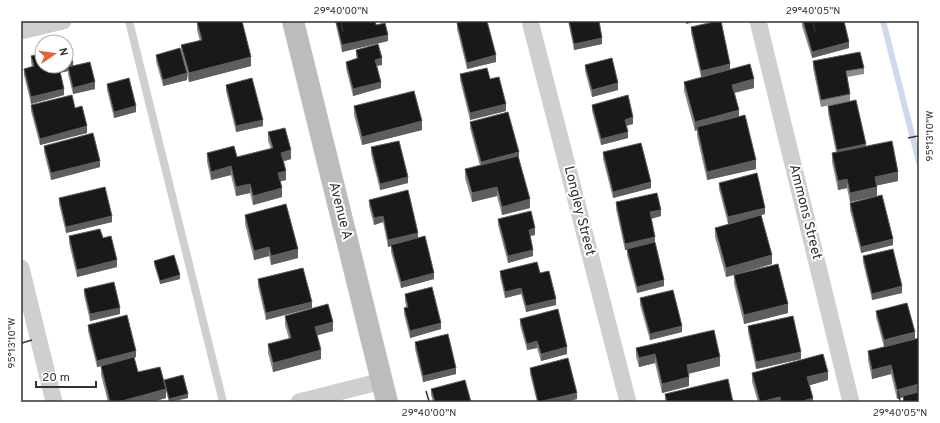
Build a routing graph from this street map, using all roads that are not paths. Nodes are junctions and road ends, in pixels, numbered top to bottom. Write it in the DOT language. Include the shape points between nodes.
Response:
graph roads {
  1 [pos="63,21"];
  2 [pos="129,21"];
  3 [pos="293,21"];
  4 [pos="530,21"];
  5 [pos="758,21"];
  6 [pos="21,32"];
  7 [pos="21,268"];
  8 [pos="385,392"];
  9 [pos="54,402"];
  10 [pos="223,402"];
  11 [pos="299,402"];
  12 [pos="628,402"];
  13 [pos="851,402"];
  1 -- 6 [label="street"];
  2 -- 10 [label="lane"];
  3 -- 8 [label="street, Avenue A"];
  4 -- 12 [label="street, Longley Street"];
  5 -- 13 [label="street, Ammons Street"];
  7 -- 9 [label="street"];
  8 -- 11 [label="street"];
}
